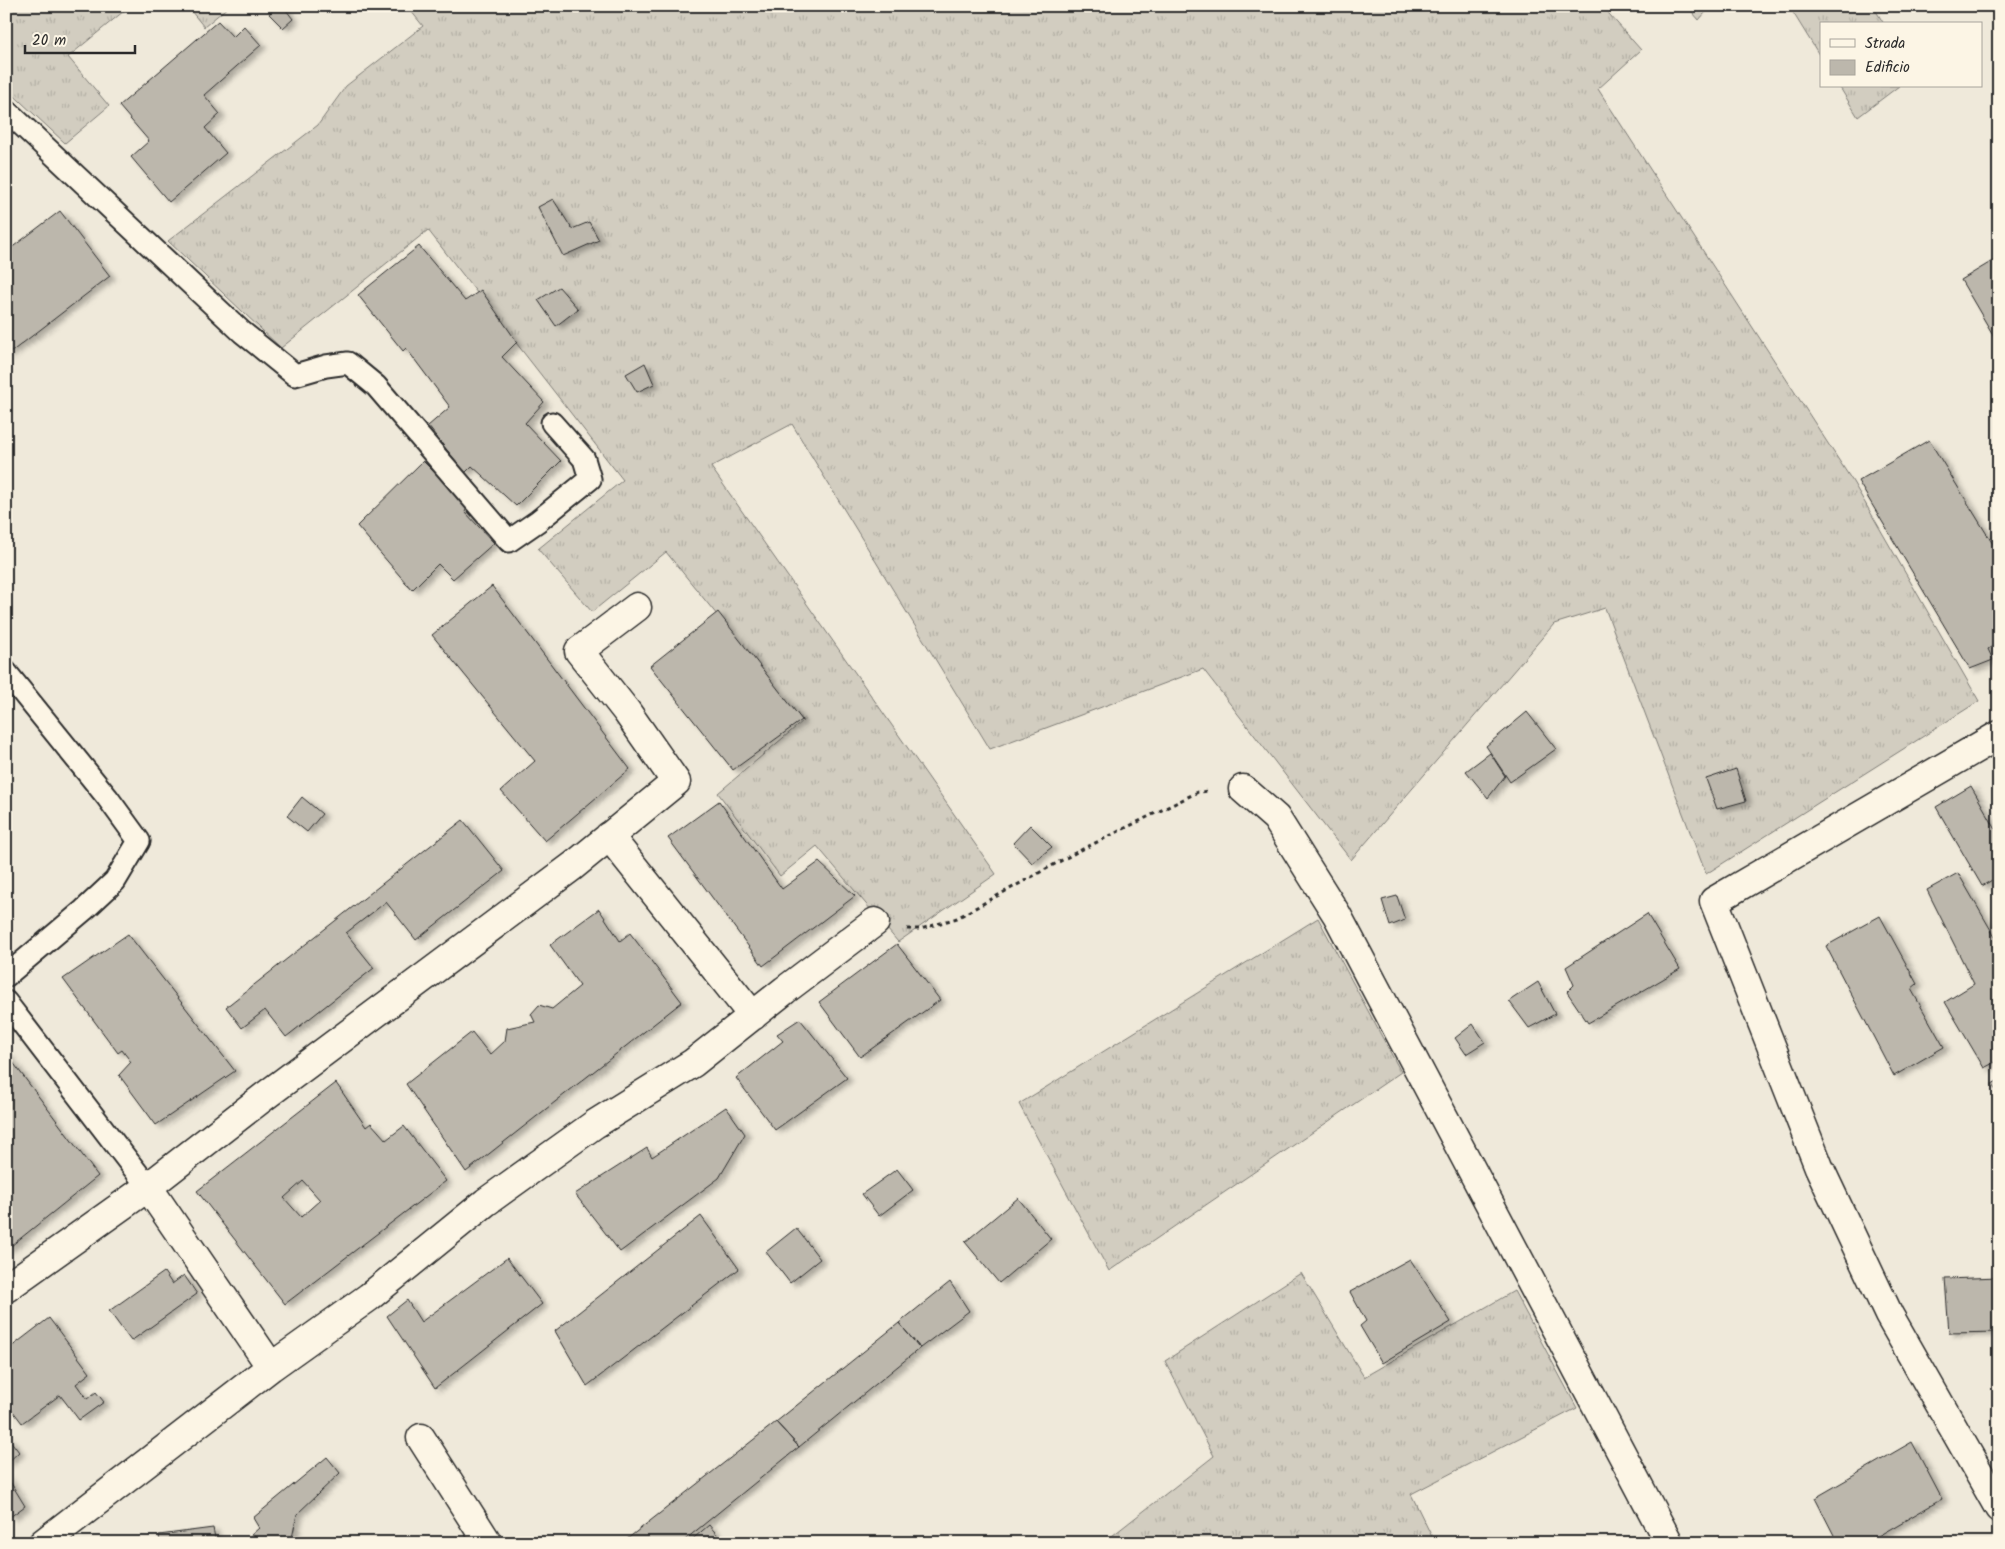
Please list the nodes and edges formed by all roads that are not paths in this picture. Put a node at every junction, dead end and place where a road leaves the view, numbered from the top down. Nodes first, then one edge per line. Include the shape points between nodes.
1 (6, 110) edge
2 (552, 423) dead end
3 (638, 607) dead end
4 (6, 672) edge
5 (1999, 735) edge
6 (1243, 789) road end
7 (609, 836) junction
8 (875, 922) road end
9 (6, 976) edge
10 (6, 1002) edge
11 (753, 1016) junction
12 (148, 1187) junction
13 (6, 1288) edge
14 (271, 1367) junction
15 (422, 1438) dead end
16 (1999, 1508) edge
17 (44, 1543) edge
18 (488, 1543) edge
19 (1670, 1543) edge

1 - 2 lane via 242,332 296,375 348,362 376,386 510,542 590,479 584,459
3 - 7 street via 579,651 676,782
4 - 9 lane via 139,841 115,881
5 - 16 street via 1714,901 1818,1167 1889,1315
6 - 19 street via 1276,818 1337,915
7 - 11 street
7 - 12 street
8 - 11 street
10 - 12 lane
11 - 14 street via 693,1063 595,1124 486,1202 369,1297
12 - 13 street
12 - 14 street
14 - 17 street
15 - 18 street

